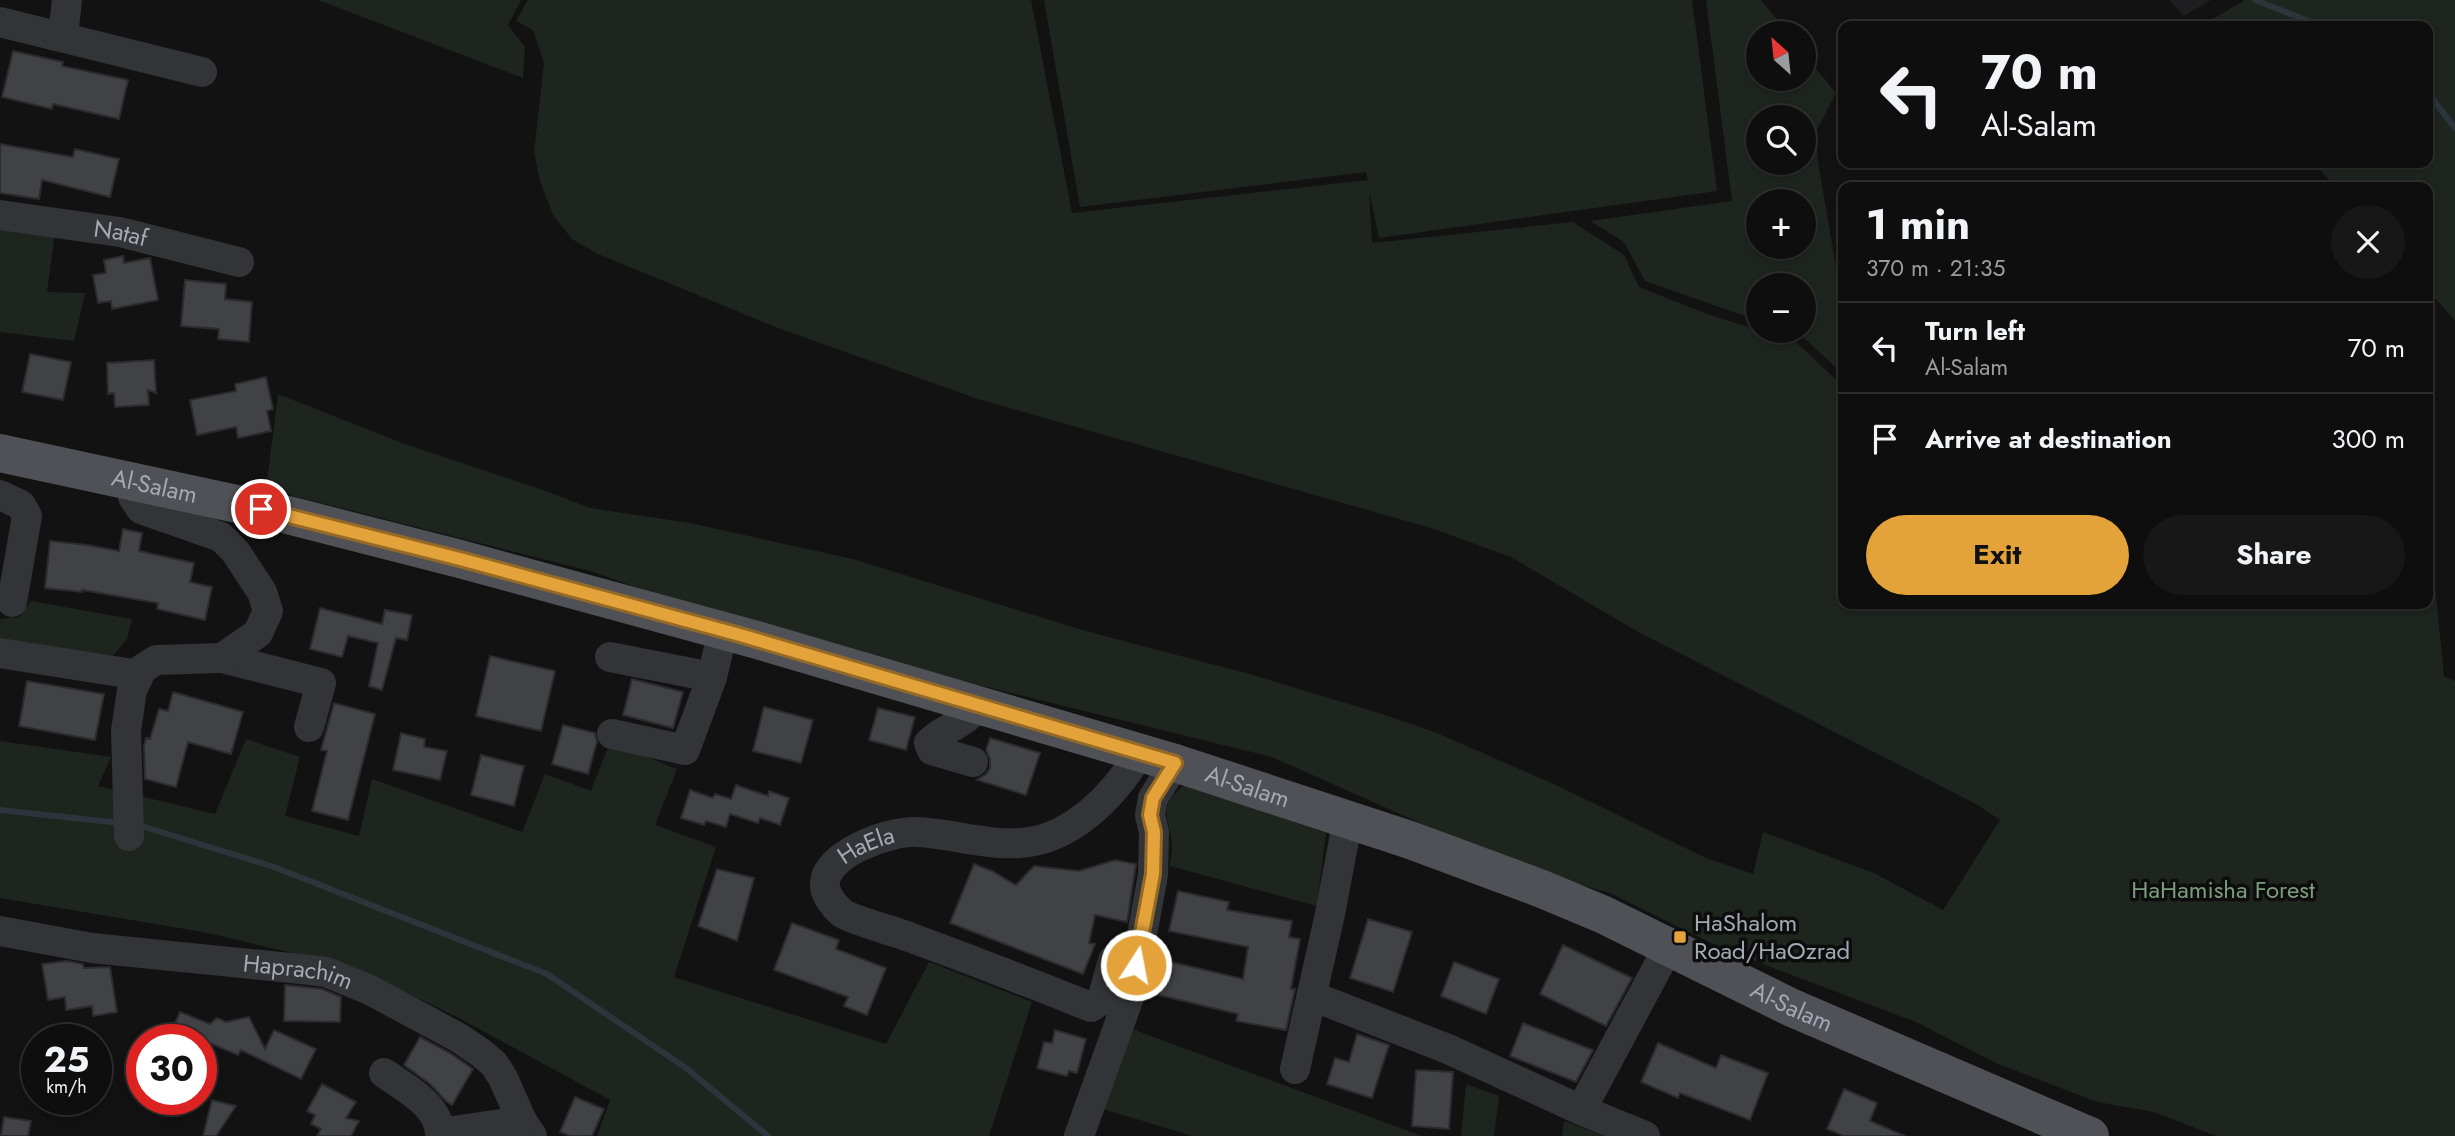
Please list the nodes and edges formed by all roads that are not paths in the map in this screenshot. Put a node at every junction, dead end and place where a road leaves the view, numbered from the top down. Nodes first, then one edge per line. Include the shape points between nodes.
1 (67, 0) edge
2 (0, 22) edge
3 (63, 36) junction
4 (202, 72) dead end
5 (0, 215) edge
6 (239, 262) dead end
7 (0, 453) edge
8 (130, 481) junction
9 (0, 495) edge
10 (12, 602) dead end
11 (723, 631) junction
12 (0, 653) edge
13 (610, 657) dead end
14 (222, 658) junction
15 (139, 675) junction
16 (712, 677) junction
17 (977, 704) junction
18 (309, 727) dead end
19 (611, 734) dead end
20 (1157, 757) junction
21 (973, 762) dead end
22 (1348, 819) junction
23 (129, 835) dead end
24 (0, 931) edge
25 (1669, 946) junction
26 (1136, 965) junction
27 (1312, 996) junction
28 (1295, 1069) dead end
29 (384, 1073) dead end
30 (1581, 1110) junction
31 (527, 1129) edge
32 (2073, 1133) edge
33 (1079, 1136) edge
34 (1645, 1136) edge

1 - 3 street
2 - 3 street
3 - 4 street
5 - 6 street, Nataf via 120,232
7 - 8 main road, Al-Salam
8 - 11 main road, Al-Salam via 314,521
8 - 14 street via 141,509 221,537 262,592 268,611 258,634
9 - 10 street via 21,505 27,516
11 - 16 street
11 - 17 main road, Al-Salam
12 - 15 street
13 - 16 street
14 - 15 street via 156,660
14 - 18 street via 321,683
15 - 23 street via 126,731
16 - 19 street via 685,750
17 - 20 main road, Al-Salam
17 - 21 street via 969,718 929,743 932,750
20 - 22 main road, Al-Salam
20 - 26 street via 1150,815 1153,874
20 - 26 street, HaEla via 1129,772 1073,825 1048,837 1001,844 915,831 844,854 832,863 825,877 829,898 844,914 1091,1007 1102,999 1113,960
22 - 25 main road, Al-Salam via 1542,888
22 - 27 street
24 - 31 street, Haprachim via 92,948 326,972 350,981 459,1038 487,1059 503,1078
25 - 30 street
25 - 32 main road, Al-Salam via 1790,1007
26 - 33 street via 1132,989
27 - 28 street
27 - 30 street via 1448,1049
29 - 31 street via 434,1114 440,1133
30 - 34 street

